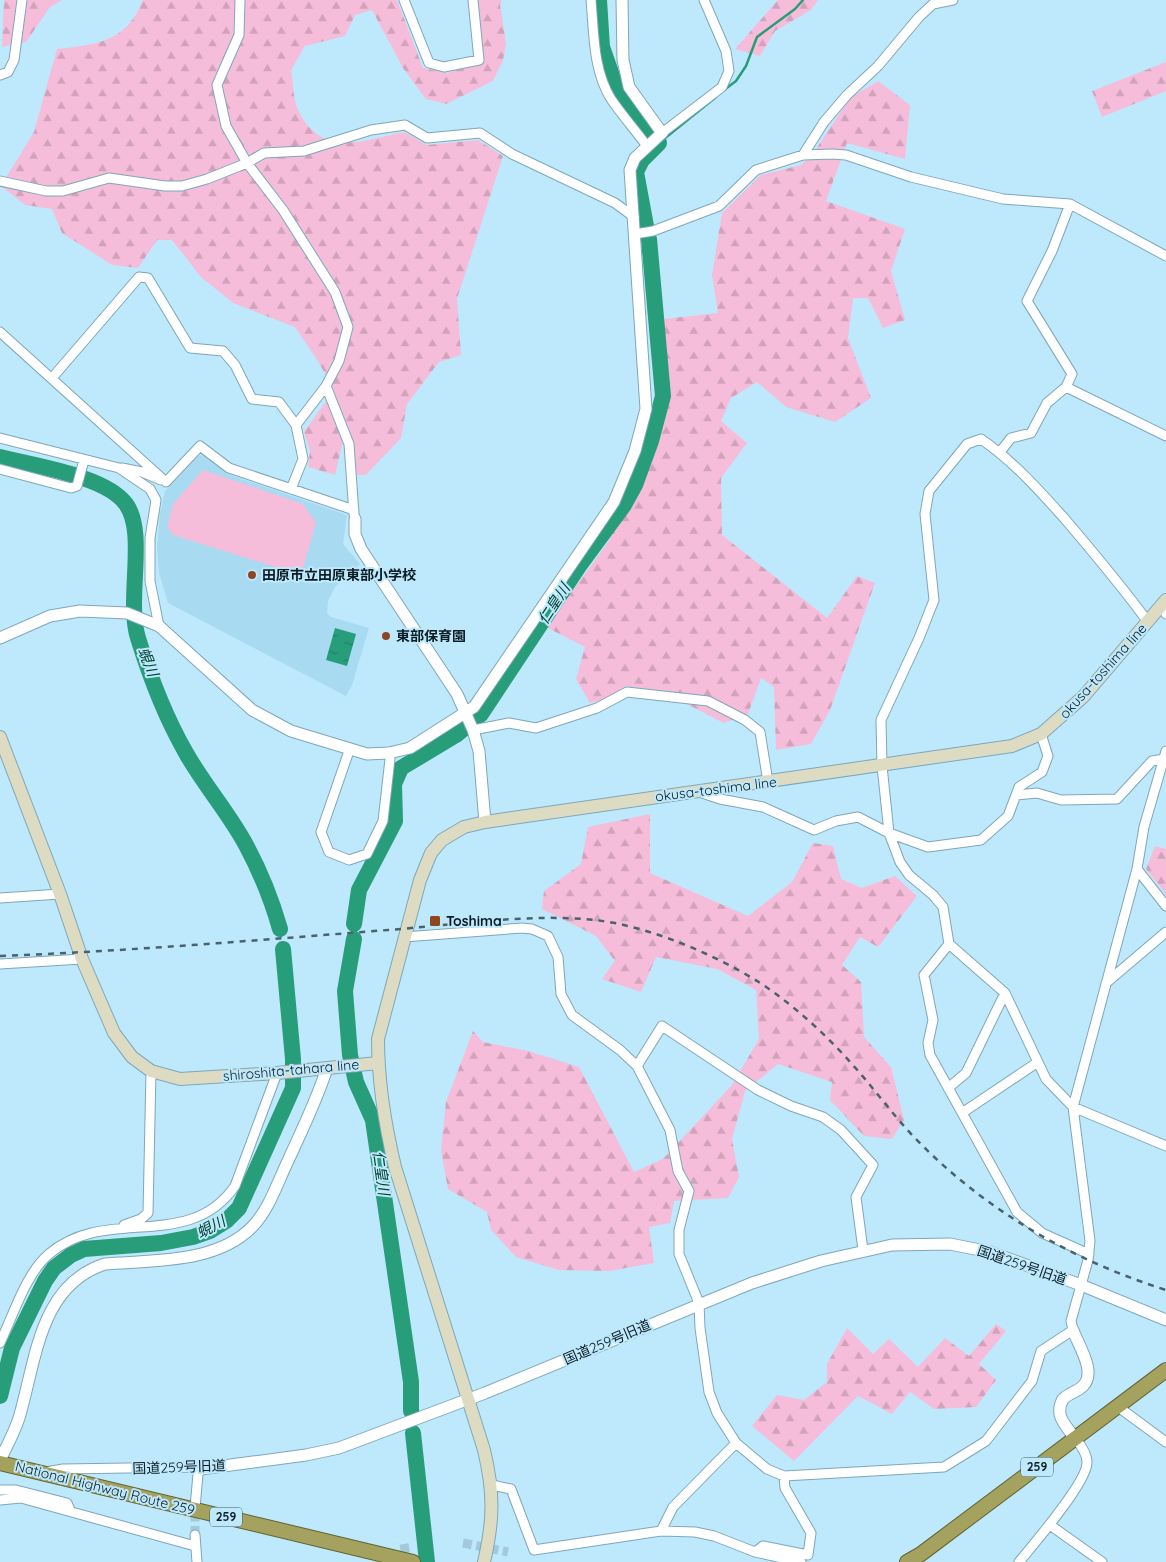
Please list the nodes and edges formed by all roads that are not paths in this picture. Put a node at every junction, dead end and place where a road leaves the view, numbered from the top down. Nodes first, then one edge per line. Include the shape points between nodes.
1 (22, 0) edge
2 (240, 0) edge
3 (404, 0) edge
4 (473, 0) edge
5 (591, 0) edge
6 (622, 0) edge
7 (704, 0) edge
8 (952, 0) edge
9 (0, 75) edge
10 (662, 133) junction
11 (647, 146) junction
12 (803, 155) junction
13 (248, 163) junction
14 (0, 181) edge
15 (1070, 204) junction
16 (634, 217) junction
17 (636, 234) junction
18 (1166, 256) edge
19 (0, 332) edge
20 (52, 378) junction
21 (326, 386) junction
22 (1066, 387) junction
23 (296, 425) junction
24 (1166, 436) edge
25 (0, 438) edge
26 (1000, 452) junction
27 (84, 460) junction
28 (119, 468) junction
29 (0, 469) edge
30 (166, 482) junction
31 (291, 489) junction
32 (354, 515) junction
33 (1165, 606) edge
34 (1148, 622) junction
35 (159, 626) junction
36 (0, 638) edge
37 (465, 712) junction
38 (474, 730) junction
39 (1041, 734) junction
40 (0, 737) edge
41 (349, 750) junction
42 (389, 753) junction
43 (1165, 755) edge
44 (882, 766) junction
45 (768, 782) junction
46 (695, 790) junction
47 (1016, 796) junction
48 (485, 822) junction
49 (888, 833) junction
50 (1137, 869) junction
51 (60, 894) junction
52 (0, 898) edge
53 (1166, 906) edge
54 (1166, 932) edge
55 (404, 937) junction
56 (948, 944) junction
57 (82, 960) junction
58 (0, 964) edge
59 (1106, 983) junction
60 (1005, 993) junction
61 (1038, 1062) junction
62 (372, 1063) junction
63 (637, 1066) junction
64 (327, 1068) junction
65 (151, 1071) junction
66 (277, 1073) junction
67 (948, 1088) junction
68 (1073, 1107) junction
69 (962, 1113) junction
70 (1166, 1146) edge
71 (112, 1229) junction
72 (863, 1250) junction
73 (1089, 1254) junction
74 (1081, 1285) junction
75 (699, 1302) junction
76 (1166, 1320) edge
77 (1073, 1330) junction
78 (0, 1343) edge
79 (1166, 1370) edge
80 (468, 1399) junction
81 (1117, 1406) junction
82 (1075, 1438) junction
83 (1166, 1442) edge
84 (736, 1443) junction
85 (0, 1461) edge
86 (201, 1469) junction
87 (39, 1473) junction
88 (784, 1476) junction
89 (492, 1485) junction
90 (0, 1490) edge
91 (0, 1500) edge
92 (196, 1508) tunnel mouth
93 (70, 1510) junction
94 (1050, 1524) junction
95 (661, 1531) junction
96 (195, 1535) tunnel mouth
97 (195, 1546) junction
98 (755, 1552) junction
99 (197, 1562) edge
100 (414, 1562) edge
101 (484, 1562) edge
102 (801, 1562) edge
103 (907, 1562) edge
104 (1019, 1562) edge
105 (1102, 1562) edge

1 - 9 street via 14,60 8,72
2 - 13 street via 239,35 216,85 226,126
3 - 4 street via 429,63 444,67 479,60
5 - 11 street via 596,56 603,83 611,99
6 - 10 street via 623,60 629,87
7 - 10 street via 726,51 729,72 722,87
8 - 12 street via 934,4 919,17 878,66 847,94
10 - 11 street
11 - 16 street via 635,158 630,170
12 - 15 street via 846,154 911,177 1003,200
12 - 17 street via 756,170 719,206 653,231
13 - 14 street via 182,186 109,178 63,191 46,191
13 - 16 street via 264,153 304,151 380,129 406,126 427,138 480,133 512,154 615,203
13 - 21 street via 283,210 335,292 348,327 339,361
15 - 18 street
15 - 22 street via 1052,252 1027,301 1072,374
16 - 17 street
17 - 37 street via 646,409 635,451 614,502 474,706
19 - 20 street
20 - 23 street via 139,277 148,278 190,348 223,351 235,365 252,399 279,402
20 - 30 street
21 - 23 street
21 - 32 street via 349,444
22 - 24 street
22 - 26 street via 1047,403 1030,433 1012,438
23 - 31 street via 303,459
25 - 27 street
26 - 34 street via 1109,569
26 - 44 street via 981,440 967,444 929,491 926,514 934,600 881,720
27 - 28 street
27 - 29 street via 77,486 71,488
28 - 30 street via 136,470
28 - 35 street via 150,489 156,500 150,538 150,581
30 - 31 street via 200,446 229,468
31 - 32 street
32 - 37 street via 355,534 361,549 457,694
33 - 34 main road, okusa-toshima line
34 - 39 main road, okusa-toshima line via 1083,697
35 - 36 street via 127,613 80,611 50,616
35 - 41 street via 252,710 291,731
37 - 38 street
37 - 42 street via 410,748
38 - 45 street via 509,723 536,728 597,708 626,692 708,701 745,720 760,732
38 - 48 street
39 - 44 main road, okusa-toshima line via 1012,746
39 - 47 street via 1048,756 1042,772 1019,787
40 - 51 main road, shiroshita-tahara line
41 - 42 street via 367,754
41 - 42 street via 321,832 330,852 349,860 367,854 383,821
43 - 47 street via 1152,761 1117,799 1061,800 1036,793
43 - 50 street via 1144,827
44 - 45 main road, okusa-toshima line
44 - 49 street
45 - 46 main road, okusa-toshima line
46 - 48 main road, okusa-toshima line
46 - 49 street via 720,799 762,806 814,830 858,817
47 - 49 street via 1008,816 981,840 928,847
48 - 55 main road, okusa-toshima line via 464,827 442,840 431,853
49 - 56 street via 909,875 943,907
50 - 53 street
50 - 59 street
51 - 52 street
51 - 57 main road, shiroshita-tahara line
54 - 59 street
55 - 62 main road, okusa-toshima line
55 - 63 street via 522,928 548,936 558,957 561,994 572,1015
56 - 60 street
56 - 67 street via 924,975 933,1020 928,1044 930,1055
57 - 58 street
57 - 65 main road, shiroshita-tahara line via 114,1033 132,1057
59 - 68 street
60 - 61 street
60 - 67 street via 966,1073
61 - 68 street via 1046,1078
61 - 69 street
62 - 64 main road, shiroshita-tahara line
62 - 80 main road, shiroshita-tahara line via 395,1167
63 - 72 street via 662,1026 758,1090 823,1117 841,1130 873,1165 856,1197
63 - 75 street via 670,1130 678,1171 688,1191 679,1230 679,1254
64 - 66 main road, shiroshita-tahara line
64 - 85 street via 270,1199 252,1227 231,1242 198,1254 91,1268 64,1289 42,1330 18,1418
65 - 66 main road, shiroshita-tahara line via 180,1079
65 - 71 street via 148,1213 141,1219
66 - 71 street via 235,1186 225,1201 192,1220
67 - 69 street
68 - 70 street
68 - 73 street
69 - 73 street via 1017,1212 1042,1233
71 - 78 street via 69,1240 48,1254 33,1273
72 - 74 street, 国道259号旧道 via 919,1243 950,1244 990,1252
72 - 75 street, 国道259号旧道
73 - 74 street
74 - 76 street, 国道259号旧道
74 - 77 street via 1071,1322
75 - 80 street, 国道259号旧道
75 - 84 street via 708,1392
77 - 82 street via 1089,1375 1083,1387 1063,1398 1059,1412
77 - 88 street via 1040,1351 1032,1381 986,1441 944,1467
79 - 81 highway, 259
80 - 86 street, 国道259号旧道 via 339,1448
80 - 89 main road, shiroshita-tahara line
81 - 82 highway, 259
81 - 83 street
82 - 94 street via 1088,1462 1084,1475
82 - 103 highway, 259
84 - 88 street via 768,1469
84 - 95 street via 673,1507
85 - 87 highway, National Highway Route 259 / 259
86 - 87 street, 国道259号旧道 via 63,1469
86 - 92 street
87 - 100 highway, National Highway Route 259 / 259
88 - 98 street via 786,1488 811,1533 808,1555 762,1546
89 - 95 street via 511,1489 534,1550
89 - 101 main road, shiroshita-tahara line via 491,1527
90 - 93 street via 16,1490 67,1502
91 - 93 street via 21,1498
93 - 97 street
94 - 104 street
94 - 105 street
95 - 98 street via 705,1534
96 - 97 street
97 - 99 street
98 - 102 street

